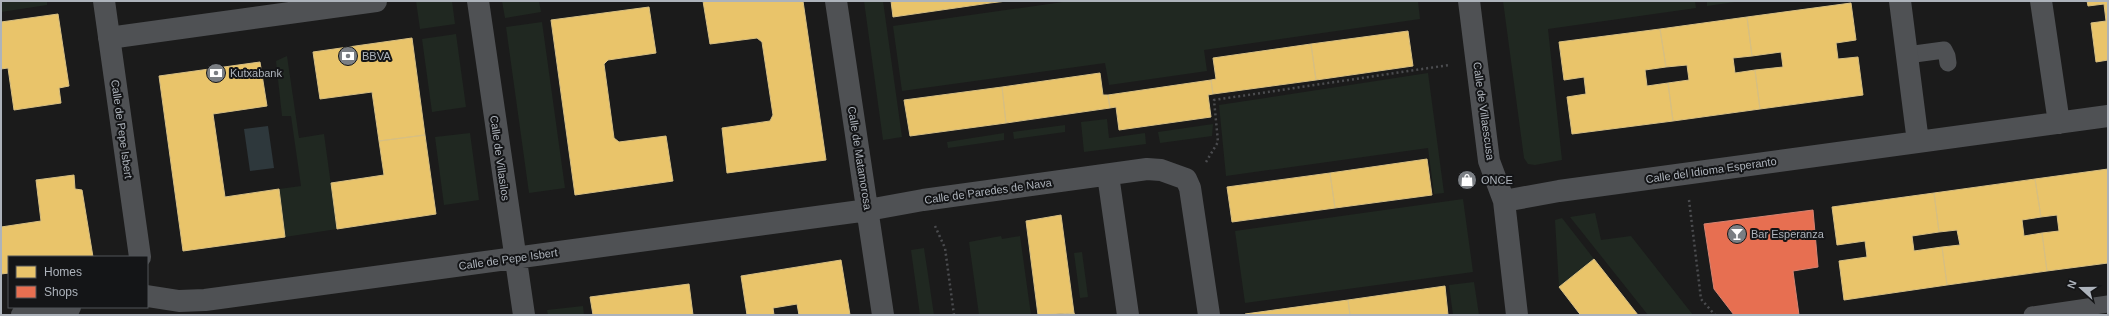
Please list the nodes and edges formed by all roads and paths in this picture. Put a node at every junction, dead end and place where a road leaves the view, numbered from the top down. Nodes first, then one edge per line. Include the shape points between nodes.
1 (104, 1) edge
2 (376, 1) edge
3 (478, 1) edge
4 (836, 1) edge
5 (1469, 1) edge
6 (1900, 1) edge
7 (2041, 1) edge
8 (109, 38) junction
9 (1907, 55) junction
10 (1477, 61) junction
11 (1948, 63) dead end
12 (2108, 116) edge
13 (2059, 123) junction
14 (1218, 142) dead end
15 (1918, 142) junction
16 (1686, 174) junction
17 (1108, 175) junction
18 (923, 200) junction
19 (1504, 201) junction
20 (868, 210) junction
21 (140, 256) edge
22 (516, 257) junction
23 (148, 296) edge
24 (2108, 304) edge
25 (64, 308) edge
26 (22, 315) edge
27 (524, 315) edge
28 (883, 315) edge
29 (954, 315) edge
30 (1128, 315) edge
31 (1209, 315) edge
32 (1517, 315) edge
33 (1715, 315) edge
34 (2032, 315) edge

1 - 8 street, Calle de Pepe Isbert
2 - 8 street
3 - 22 street, Calle de Villasilos
4 - 20 street, Calle de Matamorosa
5 - 10 street, Calle de Villaescusa
6 - 9 street
7 - 13 street
8 - 21 street, Calle de Pepe Isbert
9 - 11 lane via 1944,50
9 - 15 street
10 - 14 path via 1214,100
10 - 19 street, Calle de Villaescusa via 1489,161
12 - 13 street, Calle del Idioma Esperanto
13 - 15 street, Calle del Idioma Esperanto
15 - 16 street, Calle del Idioma Esperanto
16 - 19 street, Calle del Idioma Esperanto
16 - 33 path via 1701,299
17 - 18 street, Calle de Paredes de Nava
17 - 30 street
17 - 31 street, Calle de Paredes de Nava via 1147,169 1161,170 1186,179 1190,188
18 - 20 street, Calle de Paredes de Nava
18 - 29 path via 945,248
19 - 32 street, Calle de Villaescusa
20 - 22 street, Calle de Pepe Isbert
20 - 28 street, Calle de Matamorosa
22 - 23 street, Calle de Pepe Isbert via 205,300 179,301
22 - 27 street, Calle de Villasilos
24 - 34 lane
25 - 26 street

